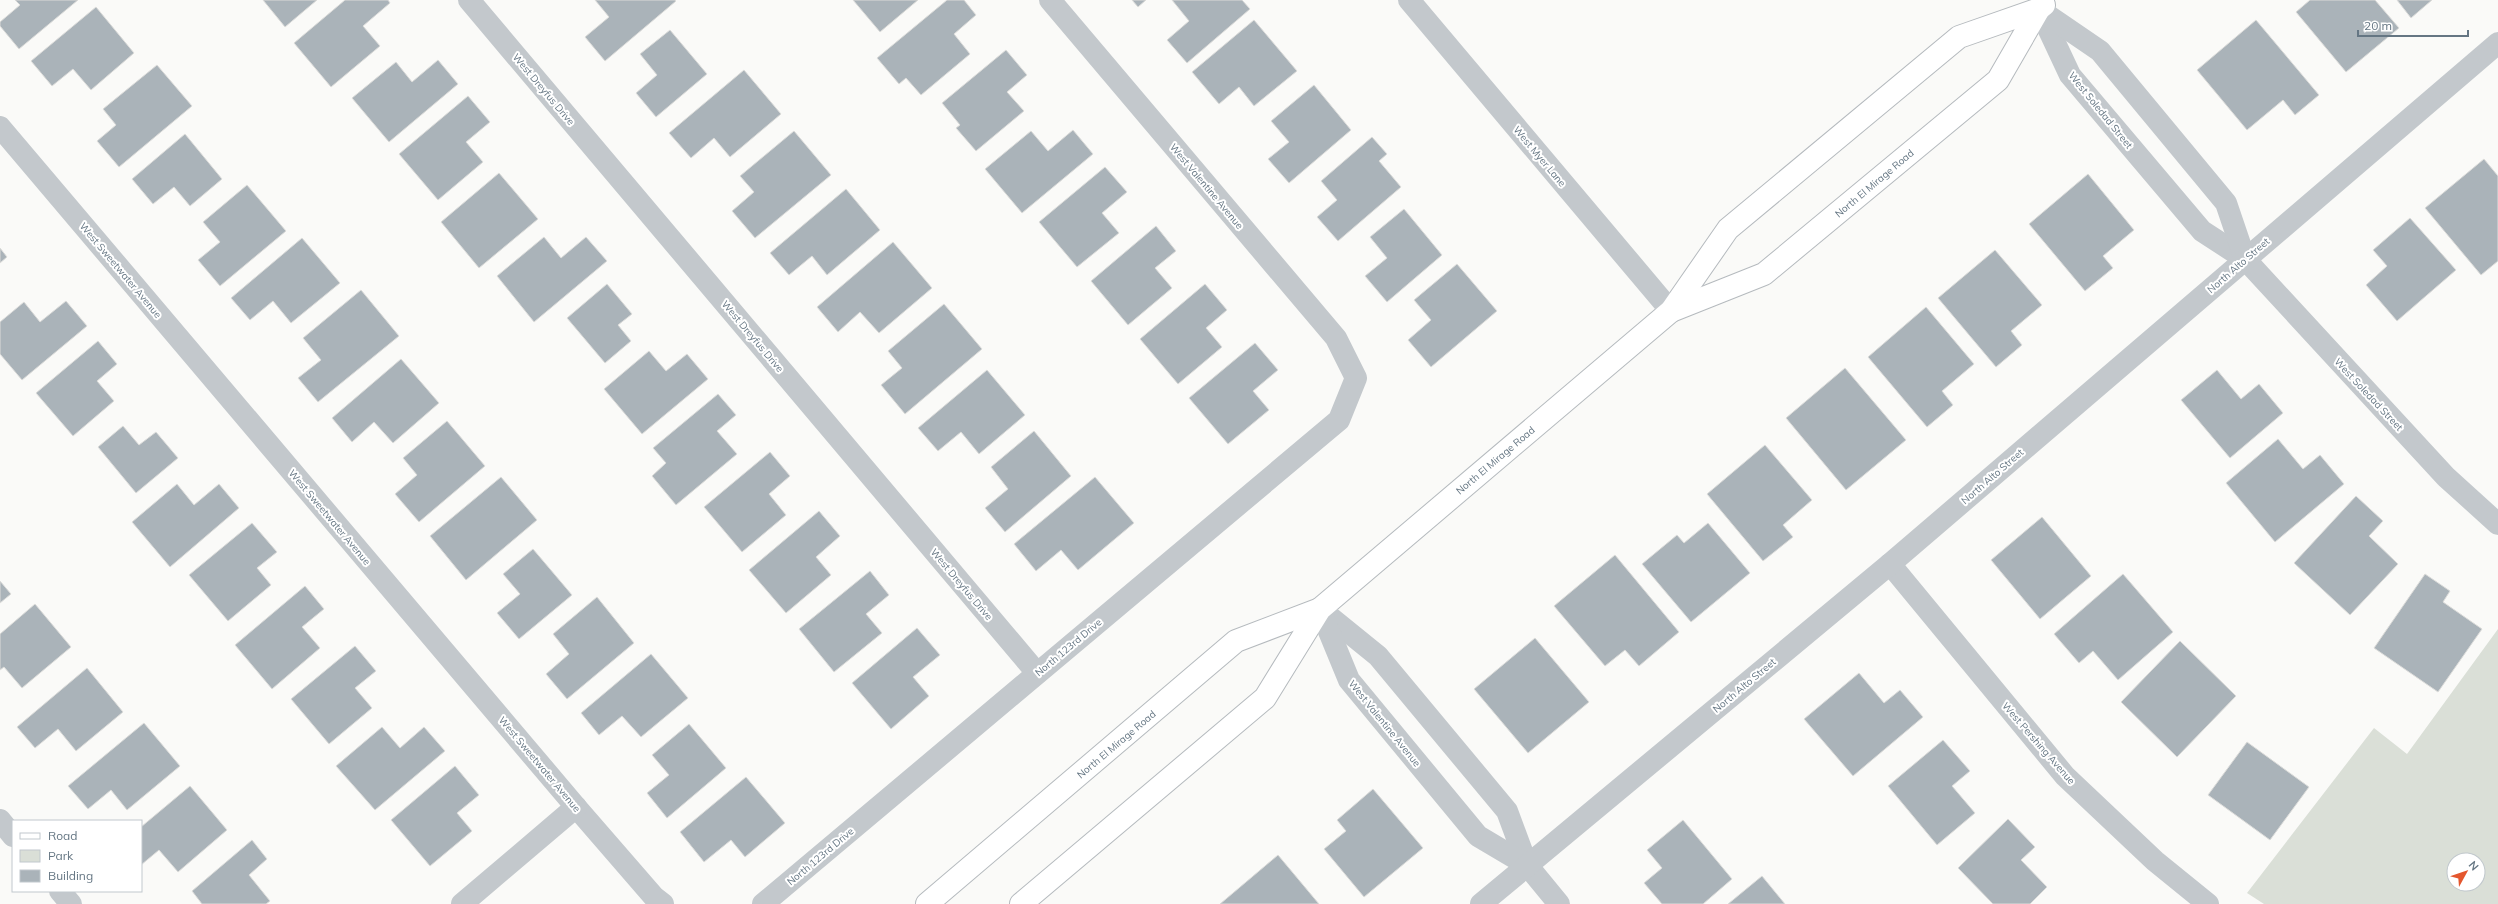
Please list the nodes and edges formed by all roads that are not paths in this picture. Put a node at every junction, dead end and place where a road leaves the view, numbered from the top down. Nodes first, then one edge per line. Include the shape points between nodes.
1 (470, 0) edge
2 (1050, 0) edge
3 (1409, 0) edge
4 (2045, 4) edge
5 (2498, 43) edge
6 (0, 127) edge
7 (2245, 259) junction
8 (1671, 311) junction
9 (1356, 378) joint
10 (2498, 524) edge
11 (1890, 564) junction
12 (1320, 609) junction
13 (1037, 673) junction
14 (576, 807) junction
15 (0, 820) edge
16 (12, 835) edge
17 (1527, 865) junction
18 (61, 892) edge
19 (71, 904) edge
20 (462, 904) edge
21 (663, 904) edge
22 (763, 904) edge
23 (927, 904) edge
24 (1021, 904) edge
25 (1481, 904) edge
26 (1559, 904) edge
27 (2208, 904) edge

1 - 13 street, West Dreyfus Drive
2 - 9 street, West Valentine Avenue via 1336,338
3 - 8 street, West Myer Lane
4 - 7 street, West Soledad Street via 2100,50 2226,203
4 - 7 street, West Soledad Street via 2070,74 2202,231
4 - 8 main road, North El Mirage Road via 1959,37 1728,229
4 - 8 main road, North El Mirage Road via 1998,80 1764,274
5 - 7 street, North Alto Street
6 - 14 street, West Sweetwater Avenue
7 - 10 street, West Soledad Street via 2446,477
7 - 11 street, North Alto Street
8 - 12 main road, North El Mirage Road
9 - 13 street, North 123rd Drive via 1340,420
11 - 17 street, North Alto Street
11 - 27 street, West Pershing Avenue via 2065,776 2155,861
12 - 17 street, West Valentine Avenue via 1378,656 1508,811
12 - 17 street, West Valentine Avenue via 1349,680 1478,836
12 - 23 main road, North El Mirage Road via 1236,641
12 - 24 main road, North El Mirage Road via 1265,698
13 - 22 street, North 123rd Drive
14 - 20 street
14 - 21 street, West Sweetwater Avenue via 654,897
15 - 16 street
17 - 25 street, North Alto Street
17 - 26 street, West Valentine Avenue
18 - 19 street

